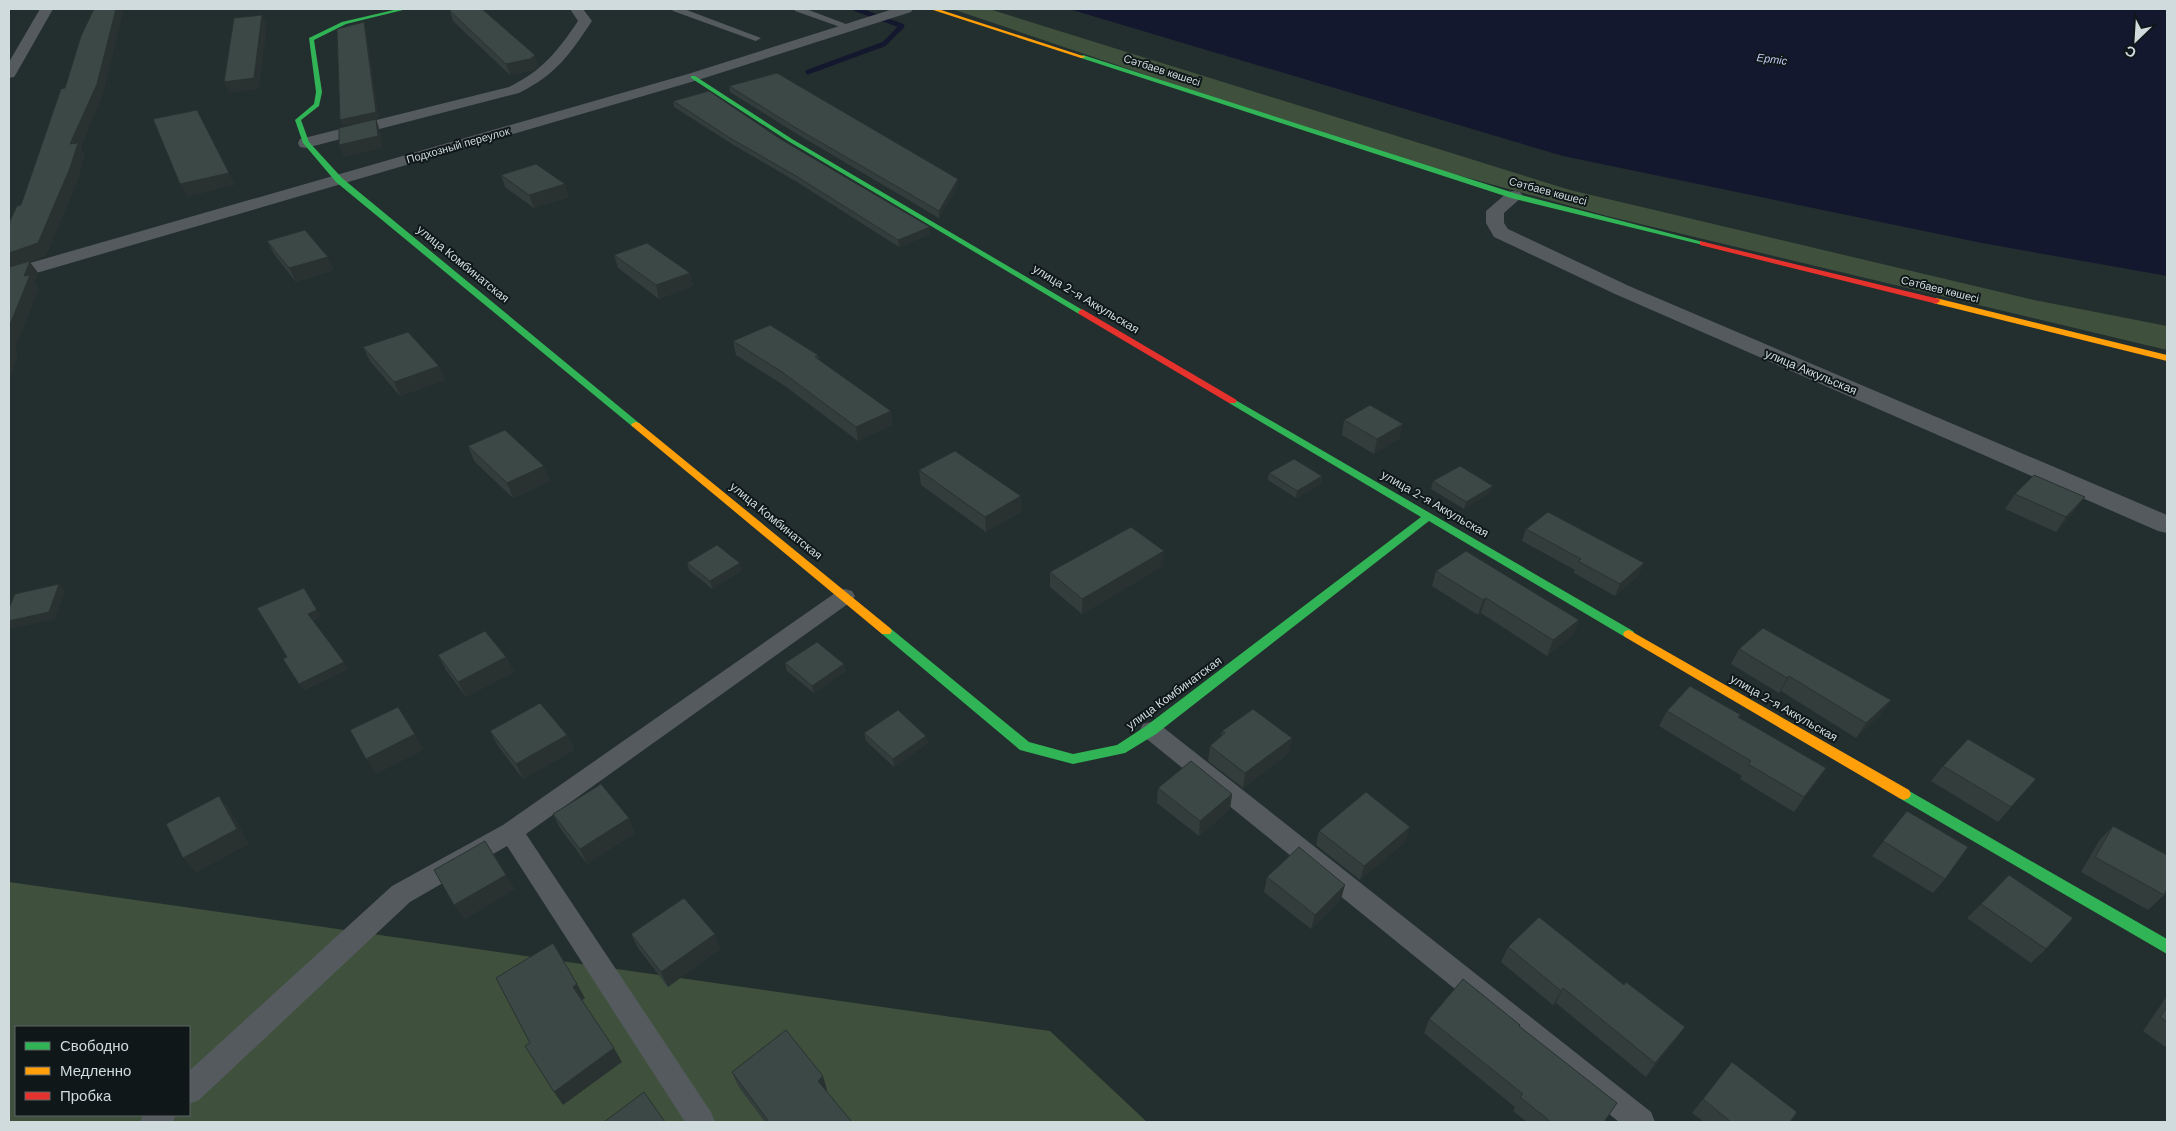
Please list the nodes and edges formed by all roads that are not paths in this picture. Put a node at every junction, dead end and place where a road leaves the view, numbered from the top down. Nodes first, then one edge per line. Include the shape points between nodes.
1 (46, 9) edge
2 (404, 9) edge
3 (577, 9) edge
4 (676, 9) edge
5 (798, 9) edge
6 (906, 9) edge
7 (933, 9) edge
8 (849, 27) junction
9 (756, 38) dead end
10 (9, 74) edge
11 (693, 77) junction
12 (306, 143) junction
13 (339, 180) junction
14 (1514, 196) junction
15 (9, 275) edge
16 (2167, 358) edge
17 (1428, 516) junction
18 (2167, 525) edge
19 (845, 596) junction
20 (1151, 730) junction
21 (511, 832) junction
22 (2167, 947) edge
23 (190, 1089) edge
24 (701, 1122) edge
25 (1641, 1122) edge

1 - 10 street
2 - 12 street, улица Комбинатская via 332,26 317,32 311,39 320,92 317,105 298,120
3 - 12 street via 585,21 555,65 537,79 514,90
4 - 9 lane
5 - 8 lane
6 - 8 street, Подхозный переулок
7 - 14 street, Сәтбаев көшесі
8 - 11 street, Подхозный переулок
11 - 13 street, Подхозный переулок
11 - 17 street, улица 2-я Аккульская via 798,145
12 - 13 street, улица Комбинатская
13 - 15 street, Подхозный переулок
13 - 19 street, улица Комбинатская
14 - 16 street, Сәтбаев көшесі
14 - 18 street, улица Аккульская via 1495,211 1495,223 1501,233 1631,294
17 - 20 street, улица Комбинатская
17 - 22 street, улица 2-я Аккульская
19 - 20 street, улица Комбинатская via 1025,746 1072,759 1120,748
19 - 21 lane
20 - 25 lane
21 - 23 lane via 401,894
21 - 24 lane

